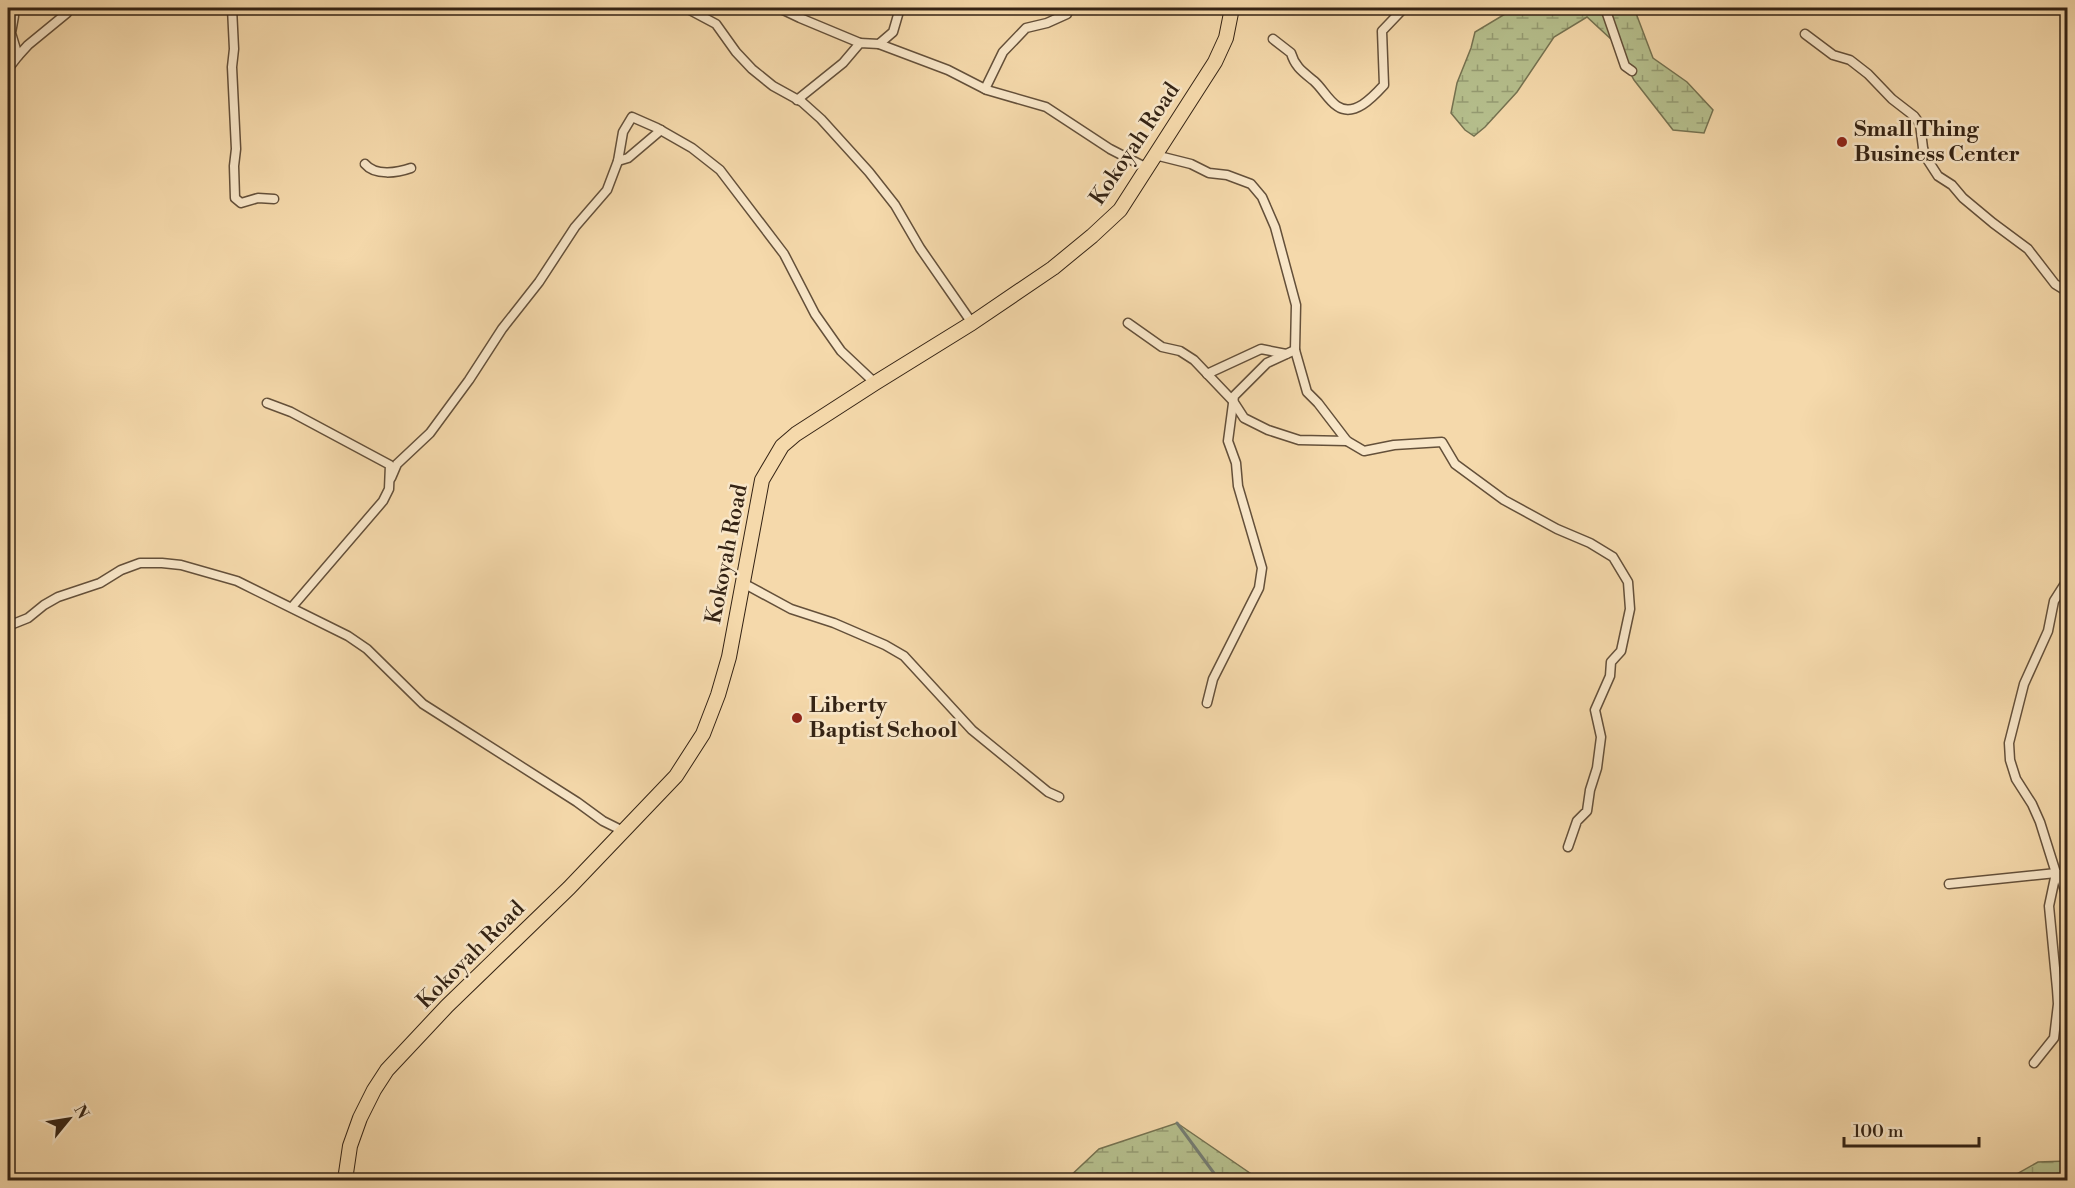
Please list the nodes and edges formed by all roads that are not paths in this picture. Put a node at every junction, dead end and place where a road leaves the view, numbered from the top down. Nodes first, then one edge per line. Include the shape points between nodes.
1 (9, 8) edge
2 (70, 8) edge
3 (232, 8) edge
4 (686, 8) edge
5 (779, 8) edge
6 (900, 8) edge
7 (1069, 8) edge
8 (1232, 8) edge
9 (1404, 8) edge
10 (1605, 8) edge
11 (1805, 34) dead end
12 (1273, 39) dead end
13 (860, 43) junction
14 (879, 44) junction
15 (18, 56) junction
16 (8, 69) edge
17 (1632, 71) dead end
18 (985, 89) junction
19 (798, 100) junction
20 (661, 130) junction
21 (1155, 155) junction
22 (618, 161) junction
23 (364, 164) dead end
24 (411, 168) dead end
25 (1148, 168) junction
26 (274, 199) dead end
27 (2067, 292) edge
28 (972, 323) junction
29 (1128, 323) dead end
30 (1291, 352) junction
31 (1207, 374) junction
32 (875, 382) junction
33 (1233, 401) junction
34 (267, 403) dead end
35 (1347, 441) junction
36 (391, 478) junction
37 (2067, 579) edge
38 (742, 583) junction
39 (292, 607) junction
40 (8, 626) edge
41 (1207, 703) dead end
42 (1059, 797) dead end
43 (623, 831) junction
44 (1568, 847) dead end
45 (2061, 875) edge
46 (1949, 884) dead end
47 (2067, 900) edge
48 (2034, 1063) dead end
49 (345, 1180) edge

1 - 15 street via 14,16 11,33
2 - 15 street
3 - 26 street via 235,198 241,203
4 - 19 street via 716,24 752,69
5 - 13 street
6 - 14 street via 893,32
7 - 18 street via 1067,14 1026,28 1003,52
8 - 21 main road, Kokoyah Road via 1226,38 1215,62
9 - 12 street via 1382,32 1384,85 1374,97 1354,109 1337,106 1294,65 1291,53
10 - 17 street via 1625,66
11 - 27 street via 1833,56 1850,60 1914,116 1920,124 1927,159 1938,176 2028,249 2055,284
13 - 14 street
13 - 19 street via 843,63
14 - 18 street via 948,70
15 - 16 street
18 - 25 street via 1046,106 1110,149
19 - 28 street via 821,119 895,205
20 - 22 street via 628,158
20 - 22 street via 632,117 622,132
20 - 32 street via 720,170 784,254 815,315 840,351
21 - 25 main road, Kokoyah Road
21 - 30 street via 1251,184 1262,196 1275,227 1296,305
22 - 36 street via 607,190 575,227 430,433 397,464
23 - 24 street via 368,169 396,173
25 - 28 main road, Kokoyah Road via 1120,210 1092,236 1053,268
28 - 32 main road, Kokoyah Road
29 - 31 street via 1162,347 1180,351
30 - 31 street via 1261,349
30 - 33 street via 1267,363
30 - 35 street via 1307,392
31 - 33 street
32 - 38 main road, Kokoyah Road via 796,434 772,461 762,480
33 - 35 street via 1245,418 1287,437
33 - 41 street via 1228,441 1262,568 1259,588 1214,679
34 - 36 street via 390,465
35 - 44 street via 1364,451 1442,442 1455,464 1504,500 1613,557 1628,582 1630,609 1621,651 1611,662 1610,676 1595,711 1601,737 1597,768 1587,811 1577,821
36 - 39 street via 383,501
37 - 45 street via 2054,601 2048,631 2024,684 2009,743 2016,779 2032,804
38 - 42 street via 791,609 834,623 904,656 972,730
38 - 43 main road, Kokoyah Road via 729,657 703,734 676,776
39 - 40 street via 237,581 181,565 140,563 58,597 28,618
39 - 43 street via 348,636 367,649 423,704
43 - 49 main road, Kokoyah Road via 387,1070 360,1118 350,1146
45 - 46 street
45 - 47 street
45 - 48 street via 2049,906 2058,997 2054,1038

